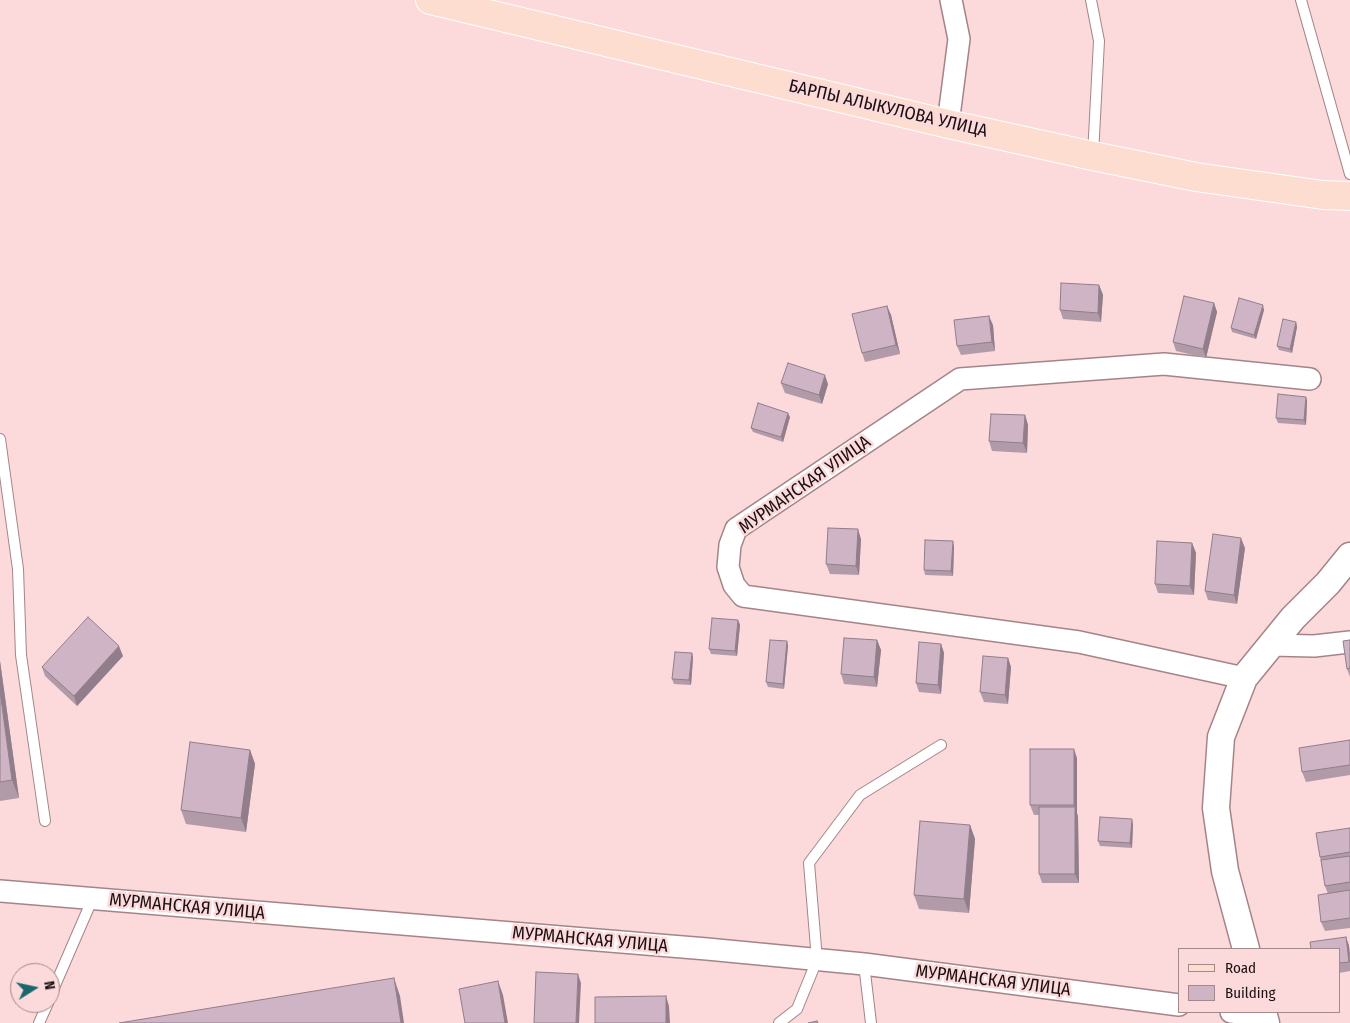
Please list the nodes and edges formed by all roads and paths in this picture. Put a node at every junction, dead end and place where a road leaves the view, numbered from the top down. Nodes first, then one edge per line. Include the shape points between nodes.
1 (430, 0) edge
2 (952, 0) edge
3 (1091, 0) edge
4 (1301, 0) edge
5 (948, 124) junction
6 (1093, 156) junction
7 (1350, 174) edge
8 (1350, 196) edge
9 (1310, 379) dead end
10 (0, 439) edge
11 (1350, 556) edge
12 (1350, 642) edge
13 (1271, 645) junction
14 (1244, 678) junction
15 (941, 745) dead end
16 (45, 821) dead end
17 (0, 891) edge
18 (92, 900) junction
19 (1246, 948) edge
20 (817, 960) junction
21 (864, 964) junction
22 (60, 974) edge
23 (1178, 1005) edge
24 (1238, 1013) edge
25 (1264, 1017) edge
26 (779, 1023) edge
27 (871, 1023) edge

1 - 5 main road, БАРПЫ АЛЫКУЛОВА УЛИЦА
2 - 5 street via 959,39
3 - 6 lane via 1099,41
4 - 7 lane
5 - 6 main road, БАРПЫ АЛЫКУЛОВА УЛИЦА
6 - 8 main road, БАРПЫ АЛЫКУЛОВА УЛИЦА via 1196,177
9 - 14 street, МУРМАНСКАЯ УЛИЦА via 1164,364 960,379 736,529 730,545 728,567 734,585 743,596 1079,642
10 - 16 lane via 18,569 21,655
11 - 13 street
12 - 13 street via 1314,646
13 - 14 street
14 - 19 street via 1221,737 1216,808 1225,871
15 - 20 lane via 860,795 809,863
17 - 18 street, МУРМАНСКАЯ УЛИЦА
18 - 20 street, МУРМАНСКАЯ УЛИЦА
18 - 22 lane
20 - 21 street, МУРМАНСКАЯ УЛИЦА
20 - 26 lane via 797,1008
21 - 23 street, МУРМАНСКАЯ УЛИЦА
21 - 27 lane
24 - 25 street

